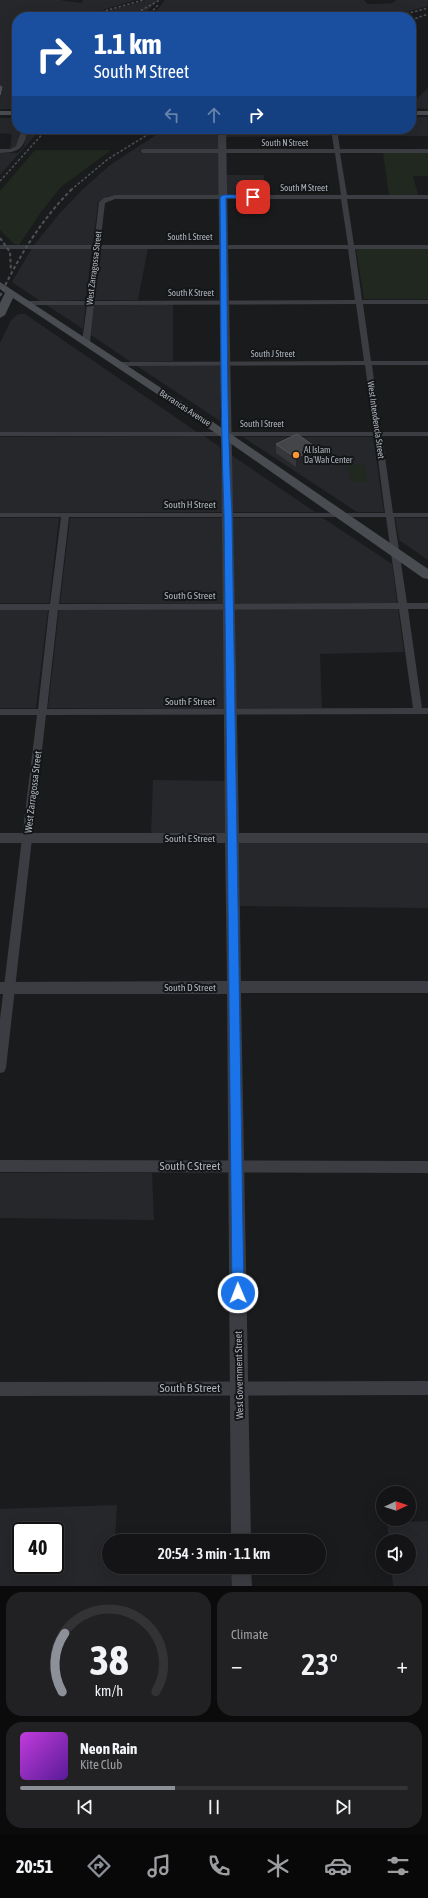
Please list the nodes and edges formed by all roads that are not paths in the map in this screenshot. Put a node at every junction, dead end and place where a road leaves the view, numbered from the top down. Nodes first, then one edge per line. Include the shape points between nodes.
1 (0, 113) edge
2 (12, 113) edge
3 (416, 113) edge
4 (428, 113) edge
5 (24, 134) edge
6 (222, 134) edge
7 (335, 134) edge
8 (0, 151) edge
9 (143, 151) dead end
10 (428, 151) edge
11 (223, 152) junction
12 (337, 152) junction
13 (428, 196) edge
14 (223, 197) junction
15 (343, 197) junction
16 (108, 198) joint
17 (224, 246) junction
18 (0, 247) edge
19 (97, 247) junction
20 (351, 247) junction
21 (428, 247) edge
22 (0, 285) edge
23 (10, 292) junction
24 (90, 302) junction
25 (224, 302) junction
26 (358, 302) junction
27 (428, 302) edge
28 (26, 303) junction
29 (0, 315) edge
30 (86, 342) junction
31 (118, 364) junction
32 (225, 364) junction
33 (368, 364) junction
34 (428, 364) edge
35 (0, 434) edge
36 (224, 434) junction
37 (378, 434) junction
38 (428, 434) edge
39 (0, 515) edge
40 (65, 515) junction
41 (228, 515) junction
42 (340, 515) junction
43 (390, 515) junction
44 (428, 515) edge
45 (395, 552) junction
46 (428, 575) edge
47 (54, 606) junction
48 (229, 606) junction
49 (403, 606) junction
50 (428, 606) edge
51 (0, 607) edge
52 (0, 712) edge
53 (42, 712) junction
54 (230, 712) junction
55 (423, 712) edge
56 (0, 838) edge
57 (27, 838) junction
58 (232, 838) junction
59 (428, 838) edge
60 (234, 987) junction
61 (428, 987) edge
62 (5, 988) edge
63 (0, 1068) edge
64 (0, 1166) edge
65 (237, 1166) junction
66 (428, 1167) edge
67 (0, 1388) edge
68 (239, 1388) junction
69 (428, 1388) edge
70 (241, 1534) edge
71 (241, 1574) edge
72 (242, 1586) edge

1 - 2 main road
3 - 4 main road
5 - 8 street via 20,146 15,151
6 - 11 street, West Government Street
7 - 12 street, West Intendencia Street
9 - 11 street, South N Street
10 - 12 street, South N Street
11 - 12 street, South N Street
11 - 14 street, West Government Street
12 - 15 street, West Intendencia Street
13 - 15 street, South M Street
14 - 15 street, South M Street
14 - 16 street, South M Street
14 - 17 street, West Government Street
15 - 20 street, West Intendencia Street
16 - 19 street, West Zarragossa Street via 102,202
17 - 19 street, South L Street
17 - 20 street, South L Street
17 - 25 street, West Government Street
18 - 19 street, South L Street
19 - 24 street, West Zarragossa Street
20 - 21 street, South L Street
20 - 26 street, West Intendencia Street
22 - 23 main road, Barrancas Avenue
23 - 28 main road, Barrancas Avenue
23 - 29 main road
24 - 25 street, South K Street
24 - 28 street, South K Street
24 - 30 street, West Zarragossa Street
25 - 26 street, South K Street
25 - 32 street, West Government Street
26 - 27 street, South K Street
26 - 33 street, West Intendencia Street
28 - 30 main road, Barrancas Avenue
30 - 31 main road, Barrancas Avenue
31 - 32 street, South J Street
31 - 36 main road, Barrancas Avenue
32 - 33 street, South J Street
32 - 36 street, West Government Street
33 - 34 street, South J Street
33 - 37 street, West Intendencia Street
35 - 36 street, South I Street
36 - 37 street, South I Street
36 - 41 street, West Government Street
36 - 42 main road, Barrancas Avenue
37 - 38 street, South I Street
37 - 43 street, West Intendencia Street
39 - 40 street, South H Street
40 - 41 street, South H Street
40 - 47 street, West Zarragossa Street
41 - 42 street, South H Street
41 - 48 street, West Government Street
42 - 43 street, South H Street
42 - 45 main road, Barrancas Avenue
43 - 44 street, South H Street
43 - 45 street, West Intendencia Street
45 - 46 main road, Barrancas Avenue
45 - 49 street, West Intendencia Street
47 - 48 street, South G Street
47 - 51 street, South G Street
47 - 53 street, West Zarragossa Street
48 - 49 street, South G Street
48 - 54 street, West Government Street
49 - 50 street, South G Street
49 - 55 street, West Intendencia Street
52 - 53 street, South F Street
53 - 54 street, South F Street
53 - 57 street, West Zarragossa Street
54 - 55 street, South F Street
54 - 58 street, West Government Street
56 - 57 street, South E Street
57 - 58 street, South E Street
57 - 62 street, West Zarragossa Street
58 - 59 street, South E Street
58 - 60 street, West Government Street
60 - 61 street, South D Street
60 - 62 street, South D Street
60 - 65 street, West Government Street
62 - 63 street, West Zarragossa Street
64 - 65 street, South C Street
65 - 66 street, South C Street
65 - 68 street, West Government Street
67 - 68 street, South B Street
68 - 69 street, South B Street
68 - 70 street, West Government Street
71 - 72 street

